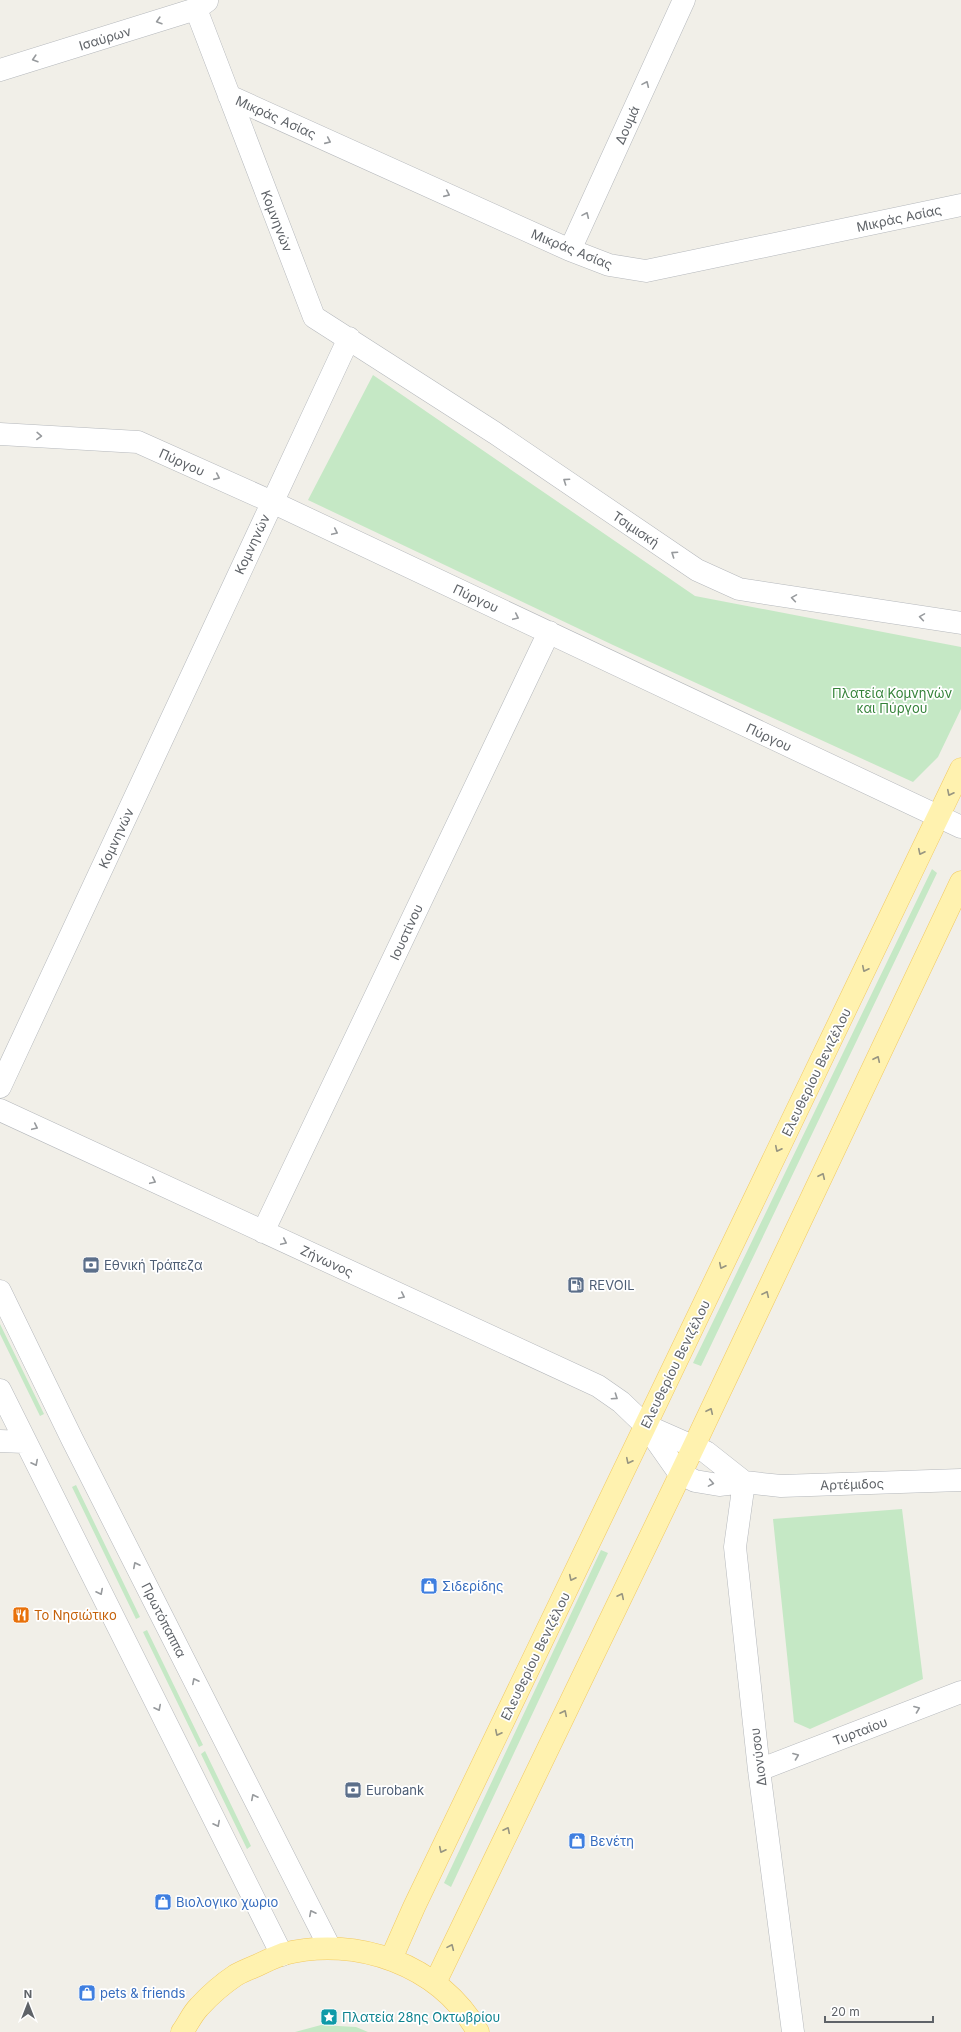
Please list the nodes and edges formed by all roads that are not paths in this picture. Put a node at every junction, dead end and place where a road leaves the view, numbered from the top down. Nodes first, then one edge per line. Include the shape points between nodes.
1 (684, 0) edge
2 (202, 5) edge
3 (0, 70) edge
4 (229, 96) junction
5 (961, 205) edge
6 (570, 250) junction
7 (349, 338) junction
8 (0, 434) edge
9 (272, 502) junction
10 (961, 623) edge
11 (549, 632) junction
12 (961, 769) edge
13 (938, 816) junction
14 (961, 827) edge
15 (961, 882) edge
16 (0, 1087) edge
17 (0, 1110) edge
18 (263, 1232) junction
19 (0, 1292) edge
20 (0, 1390) edge
21 (646, 1426) junction
22 (0, 1441) edge
23 (24, 1442) junction
24 (694, 1446) junction
25 (679, 1473) junction
26 (961, 1480) edge
27 (744, 1482) junction
28 (961, 1692) edge
29 (759, 1770) junction
30 (330, 1948) junction
31 (282, 1954) junction
32 (391, 1959) junction
33 (435, 1983) junction
34 (182, 2032) edge
35 (478, 2032) edge
36 (793, 2032) edge

6 -> 1 street, Δουμά
2 -> 3 street, Ισαύρων
2 - 4 street, Κομνηνών
4 -> 6 street, Μικράς Ασίας
4 - 7 street, Κομνηνών via 314,317
5 - 6 street, Μικράς Ασίας via 646,271 609,265
7 - 9 street, Κομνηνών
10 -> 7 street, Τσιμισκή via 739,589 697,570
8 -> 9 street, Πύργου via 138,442
9 -> 11 street, Πύργου
9 - 16 street, Κομνηνών
11 - 13 street, Πύργου
11 - 18 street, Ιουστίνου
12 -> 13 main road, Ελευθερίου Βενιζέλου
13 - 14 street, Πύργου
13 -> 21 main road, Ελευθερίου Βενιζέλου
24 -> 15 main road
17 -> 18 street, Ζήνωνος
18 -> 21 street, Ζήνωνος via 598,1386 621,1402
30 -> 19 street, Πρωτόπαππα
20 - 23 street
21 - 24 street
21 - 25 street
21 -> 32 main road, Ελευθερίου Βενιζέλου
22 - 23 street
23 -> 31 street
24 - 25 main road
24 - 27 street
25 -> 27 street, Αρτέμιδος via 719,1485
33 -> 25 main road
26 - 27 street, Αρτέμιδος via 781,1486
27 - 29 street, Διονύσου via 735,1547
29 -> 28 street, Τυρταίου
29 - 36 street, Διονύσου
30 - 31 main road
30 - 32 main road via 361,1951
31 - 34 main road via 236,1975 198,2007
32 - 33 main road via 414,1969
33 - 35 main road via 470,2017

